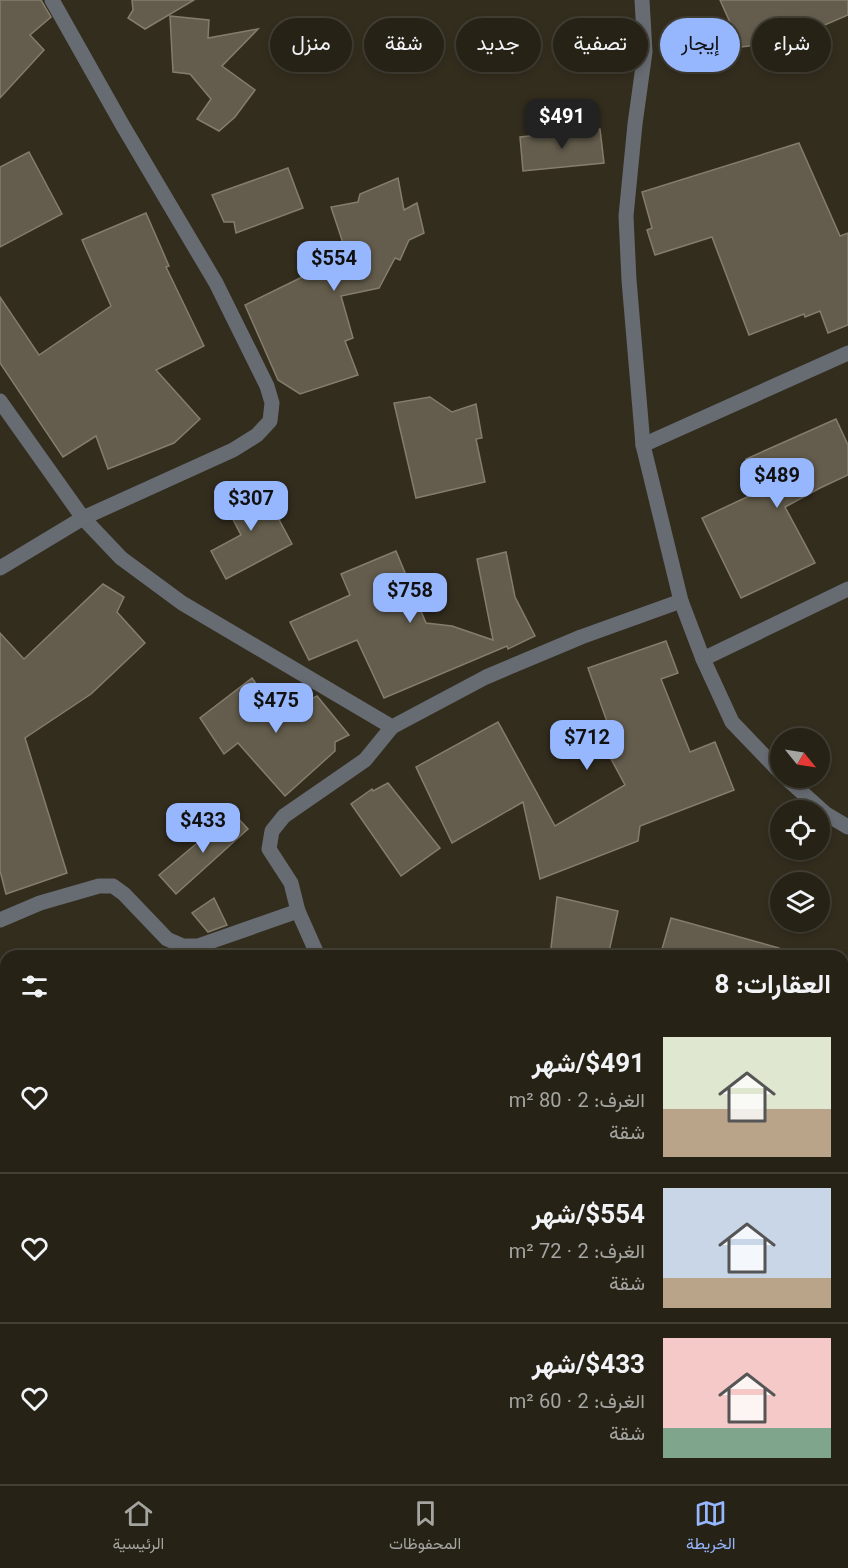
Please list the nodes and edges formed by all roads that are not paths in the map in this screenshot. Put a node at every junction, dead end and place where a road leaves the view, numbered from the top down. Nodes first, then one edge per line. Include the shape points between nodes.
1 (52, 0) edge
2 (642, 0) edge
3 (848, 353) edge
4 (0, 401) edge
5 (644, 445) junction
6 (83, 518) junction
7 (0, 568) edge
8 (848, 589) edge
9 (681, 602) junction
10 (703, 659) junction
11 (392, 727) junction
12 (770, 762) edge
13 (797, 788) edge
14 (848, 827) edge
15 (298, 911) junction
16 (0, 920) edge
17 (315, 950) edge

1 - 6 street via 216,283 272,403 270,421 233,450
2 - 5 street via 645,52 626,216
3 - 5 street
4 - 6 street
5 - 9 street
6 - 7 street
6 - 11 street via 120,558 182,603
8 - 10 street
9 - 10 street
9 - 11 street via 581,637 486,677
10 - 12 street via 732,722
11 - 15 street via 365,760 284,816 272,831 269,849 291,884
13 - 14 street via 826,814
15 - 16 street via 198,945 183,946 166,939 112,886 40,903
15 - 17 street

